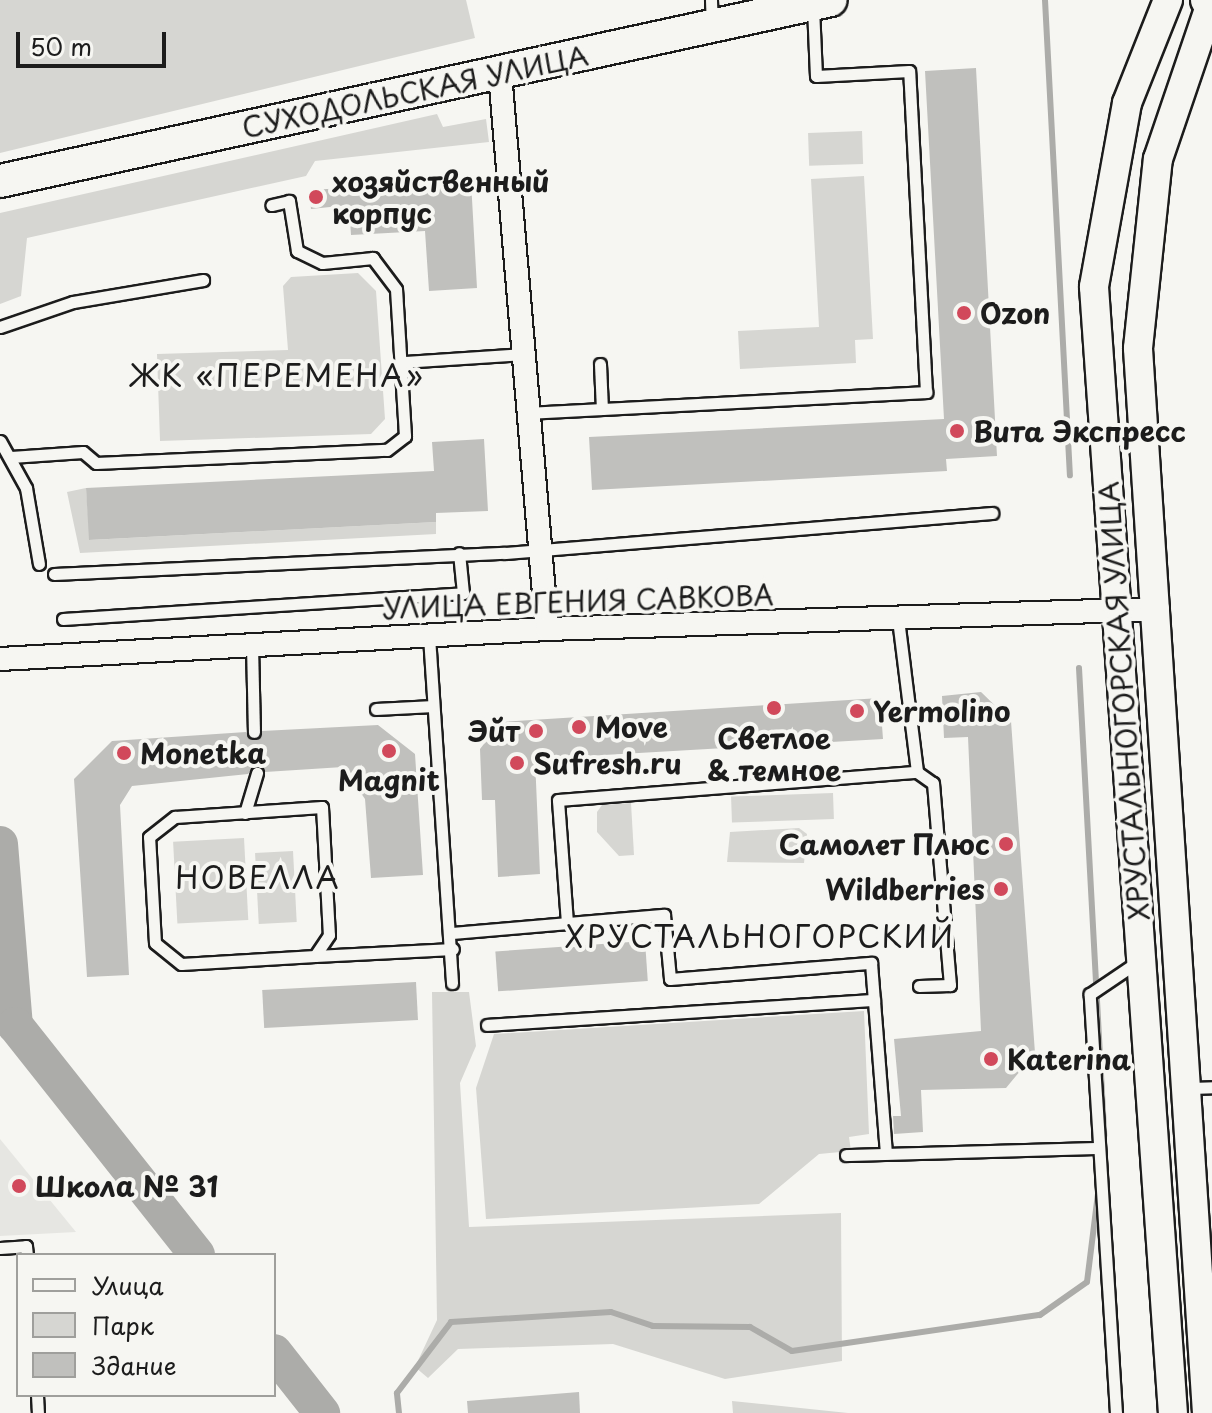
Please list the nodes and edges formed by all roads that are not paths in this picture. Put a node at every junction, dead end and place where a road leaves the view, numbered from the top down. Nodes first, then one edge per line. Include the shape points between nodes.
1 (1168, 0) edge
2 (1210, 1) edge
3 (822, 2) edge
4 (712, 13) edge
5 (500, 74) junction
6 (0, 181) edge
7 (271, 205) dead end
8 (203, 280) dead end
9 (0, 327) edge
10 (523, 354) junction
11 (403, 362) junction
12 (600, 364) dead end
13 (602, 409) junction
14 (526, 413) junction
15 (0, 441) edge
16 (11, 457) junction
17 (992, 513) dead end
18 (536, 547) junction
19 (459, 553) junction
20 (39, 564) dead end
21 (54, 574) dead end
22 (1158, 609) junction
23 (1118, 612) junction
24 (63, 619) dead end
25 (898, 619) junction
26 (547, 629) junction
27 (429, 636) junction
28 (252, 645) junction
29 (11, 658) edge
30 (433, 706) junction
31 (376, 709) dead end
32 (254, 732) dead end
33 (917, 772) junction
34 (257, 773) dead end
35 (245, 813) junction
36 (567, 923) junction
37 (452, 933) junction
38 (453, 949) junction
39 (315, 956) junction
40 (1143, 959) junction
41 (452, 983) dead end
42 (919, 986) dead end
43 (874, 1000) junction
44 (487, 1025) dead end
45 (1200, 1088) edge
46 (1099, 1148) junction
47 (886, 1153) junction
48 (846, 1155) dead end
49 (1194, 1188) junction
50 (1158, 1192) junction
51 (0, 1248) edge
52 (27, 1253) edge
53 (1170, 1375) junction
54 (1204, 1378) junction
55 (1116, 1413) edge
56 (1173, 1413) edge
57 (1207, 1413) edge

1 - 23 street, ХРУСТАЛЬНОГОРСКАЯ УЛИЦА via 1127,103 1094,287
2 - 22 street, ХРУСТАЛЬНОГОРСКАЯ УЛИЦА via 1165,125 1144,249 1138,348
3 - 4 main road, СУХОДОЛЬСКАЯ УЛИЦА
3 - 13 lane via 816,76 909,71 926,392
4 - 5 main road, СУХОДОЛЬСКАЯ УЛИЦА
5 - 6 main road, СУХОДОЛЬСКАЯ УЛИЦА
5 - 10 street
7 - 11 lane via 289,201 297,251 322,263 373,258 396,289
8 - 9 lane via 73,302
10 - 11 lane
10 - 14 street
11 - 16 lane via 405,436 387,450 96,463 83,452
12 - 13 lane
13 - 14 lane
14 - 18 street
15 - 16 lane
16 - 20 lane via 26,488
17 - 18 lane
18 - 19 lane
18 - 26 street
19 - 21 lane
19 - 24 lane via 463,593
22 - 23 street, УЛИЦА ЕВГЕНИЯ САВКОВА
22 - 45 street, ХРУСТАЛЬНОГОРСКАЯ УЛИЦА
23 - 25 street, УЛИЦА ЕВГЕНИЯ САВКОВА
23 - 40 street, ХРУСТАЛЬНОГОРСКАЯ УЛИЦА
25 - 26 street, УЛИЦА ЕВГЕНИЯ САВКОВА
25 - 33 lane
26 - 27 street, УЛИЦА ЕВГЕНИЯ САВКОВА
27 - 28 street, УЛИЦА ЕВГЕНИЯ САВКОВА
27 - 30 lane
28 - 29 street, УЛИЦА ЕВГЕНИЯ САВКОВА
28 - 32 lane
30 - 31 lane
30 - 37 lane
33 - 36 lane via 558,800
33 - 42 lane via 933,783 950,985
34 - 35 lane
35 - 39 lane via 322,807 329,935
35 - 39 lane via 175,817 149,837 155,943 181,964
36 - 37 lane
36 - 43 lane via 664,915 670,979 871,963
37 - 38 lane
38 - 39 lane
38 - 41 lane
40 - 46 lane via 1090,994
40 - 50 street, ХРУСТАЛЬНОГОРСКАЯ УЛИЦА
43 - 44 lane
43 - 47 lane
45 - 49 street, ХРУСТАЛЬНОГОРСКАЯ УЛИЦА
46 - 47 lane
46 - 55 lane
47 - 48 lane
49 - 50 street via 1173,1204
49 - 54 street, ХРУСТАЛЬНОГОРСКАЯ УЛИЦА
50 - 53 street, ХРУСТАЛЬНОГОРСКАЯ УЛИЦА
51 - 52 lane via 26,1246
53 - 54 street via 1186,1363
53 - 56 street, ХРУСТАЛЬНОГОРСКАЯ УЛИЦА
54 - 57 street, ХРУСТАЛЬНОГОРСКАЯ УЛИЦА

